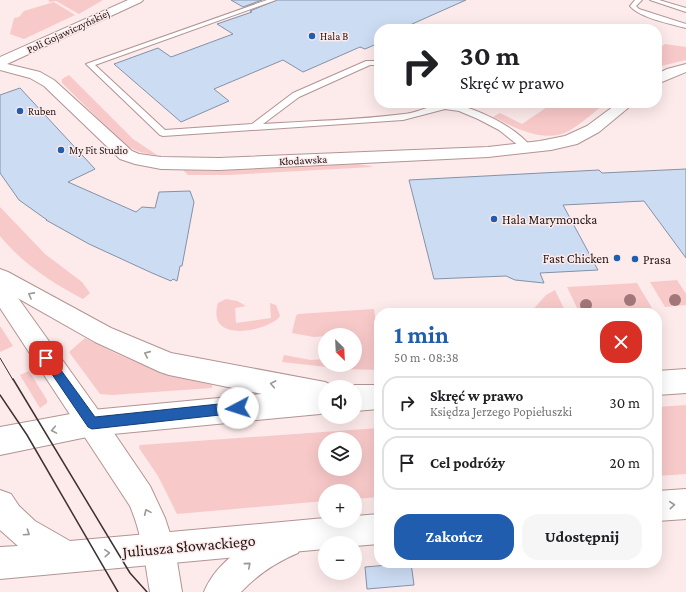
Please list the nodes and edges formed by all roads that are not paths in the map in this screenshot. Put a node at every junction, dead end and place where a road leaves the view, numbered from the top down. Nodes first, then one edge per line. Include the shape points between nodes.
1 (137, 0) edge
2 (273, 0) edge
3 (639, 0) edge
4 (653, 0) edge
5 (686, 10) edge
6 (686, 26) edge
7 (0, 62) edge
8 (374, 63) edge
9 (0, 66) edge
10 (686, 68) edge
11 (662, 77) edge
12 (434, 108) edge
13 (460, 108) edge
14 (620, 108) edge
15 (256, 125) junction
16 (526, 147) junction
17 (0, 278) edge
18 (0, 290) edge
19 (686, 381) edge
20 (662, 383) edge
21 (318, 393) edge
22 (374, 397) edge
23 (362, 398) edge
24 (318, 401) edge
25 (92, 423) junction
26 (0, 441) edge
27 (686, 504) edge
28 (0, 505) edge
29 (662, 506) edge
30 (374, 529) edge
31 (307, 535) junction
32 (159, 549) junction
33 (68, 557) junction
34 (0, 563) edge
35 (166, 592) edge
36 (220, 592) edge

1 - 7 street, Poli Gojawiczyńskiej
2 - 15 lane via 90,64 163,132
3 - 6 lane via 633,6 637,10
4 - 5 lane
8 - 15 lane via 296,95
9 - 16 street, Kłodawska via 35,75 49,83 120,150 135,159 161,163 219,164 488,152
10 - 11 street
12 - 15 lane via 405,117
13 - 16 lane via 510,134
14 - 16 street, Kłodawska via 584,134 571,140
21 -> 17 street via 169,364 103,335
18 - 25 street
19 - 20 street
22 - 23 street
24 - 25 street
25 -> 26 street
32 -> 25 street via 140,496
29 -> 27 street
28 -> 33 street via 24,532
30 - 31 street, Juliusza Słowackiego
31 - 32 street, Juliusza Słowackiego
36 -> 31 street via 265,552
33 -> 32 street, Juliusza Słowackiego
32 - 35 street
33 - 34 street, Juliusza Słowackiego

